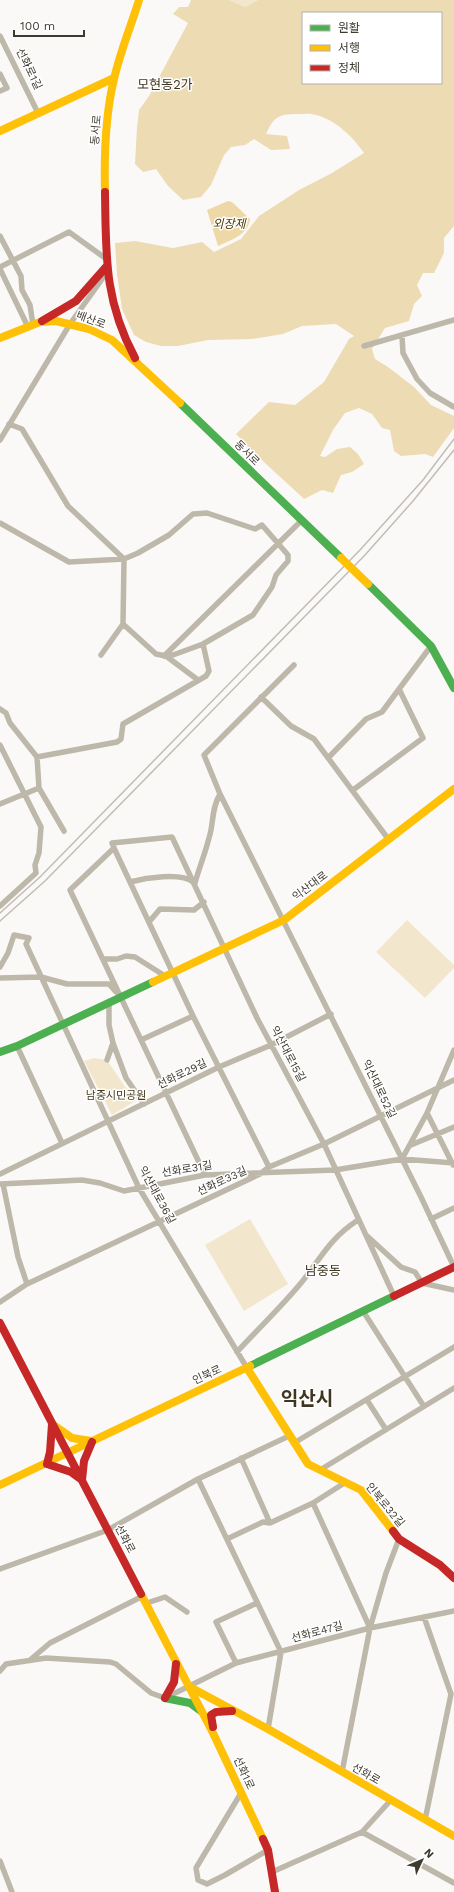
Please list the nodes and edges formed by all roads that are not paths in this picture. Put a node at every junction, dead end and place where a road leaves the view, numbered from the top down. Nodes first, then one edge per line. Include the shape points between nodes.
1 (139, 0) edge
2 (0, 36) edge
3 (0, 74) edge
4 (114, 78) junction
5 (0, 91) edge
6 (38, 113) junction
7 (0, 131) edge
8 (0, 236) edge
9 (105, 258) junction
10 (13, 260) junction
11 (106, 267) junction
12 (0, 268) edge
13 (454, 320) edge
14 (34, 324) junction
15 (70, 324) junction
16 (402, 336) junction
17 (0, 338) edge
18 (364, 346) dead end
19 (139, 364) junction
20 (454, 407) edge
21 (10, 424) junction
22 (0, 440) edge
23 (301, 521) junction
24 (0, 523) edge
25 (278, 544) junction
26 (124, 558) junction
27 (123, 624) junction
28 (203, 644) junction
29 (431, 646) junction
30 (101, 655) dead end
31 (165, 656) junction
32 (294, 666) dead end
33 (198, 680) junction
34 (454, 688) edge
35 (400, 691) junction
36 (261, 697) junction
37 (0, 709) edge
38 (0, 745) edge
39 (37, 758) junction
40 (328, 758) junction
41 (38, 788) junction
42 (352, 790) junction
43 (454, 790) edge
44 (220, 794) junction
45 (24, 795) junction
46 (0, 804) edge
47 (64, 831) dead end
48 (389, 840) junction
49 (114, 848) junction
50 (130, 882) junction
51 (195, 883) junction
52 (204, 902) junction
53 (0, 906) edge
54 (284, 920) junction
55 (149, 922) junction
56 (224, 947) junction
57 (103, 959) junction
58 (0, 967) edge
59 (174, 972) junction
60 (164, 976) junction
61 (41, 977) junction
62 (0, 978) edge
63 (120, 997) junction
64 (109, 1002) junction
65 (331, 1014) junction
66 (193, 1016) junction
67 (64, 1024) junction
68 (141, 1040) junction
69 (113, 1043) junction
70 (271, 1045) junction
71 (17, 1046) junction
72 (454, 1050) edge
73 (0, 1052) edge
74 (107, 1060) dead end
75 (219, 1067) junction
76 (454, 1080) edge
77 (438, 1087) junction
78 (167, 1093) junction
79 (144, 1104) junction
80 (427, 1113) junction
81 (381, 1116) junction
82 (109, 1120) junction
83 (454, 1127) edge
84 (438, 1133) junction
85 (62, 1143) junction
86 (324, 1144) junction
87 (411, 1145) junction
88 (402, 1159) junction
89 (454, 1164) edge
90 (269, 1167) junction
91 (335, 1170) junction
92 (0, 1174) edge
93 (260, 1174) junction
94 (205, 1175) junction
95 (2, 1184) edge
96 (139, 1188) junction
97 (454, 1208) edge
98 (431, 1219) junction
99 (358, 1220) junction
100 (159, 1221) junction
101 (364, 1233) junction
102 (454, 1267) edge
103 (422, 1283) junction
104 (27, 1284) junction
105 (454, 1290) edge
106 (394, 1296) junction
107 (0, 1302) edge
108 (363, 1311) junction
109 (0, 1323) edge
110 (454, 1347) edge
111 (237, 1352) junction
112 (247, 1368) junction
113 (405, 1376) junction
114 (454, 1388) edge
115 (367, 1400) junction
116 (423, 1405) junction
117 (52, 1423) junction
118 (385, 1428) junction
119 (289, 1436) junction
120 (92, 1441) junction
121 (294, 1443) junction
122 (68, 1453) junction
123 (241, 1458) junction
124 (47, 1464) junction
125 (320, 1470) junction
126 (198, 1479) junction
127 (82, 1480) junction
128 (346, 1482) junction
129 (0, 1485) edge
130 (313, 1503) junction
131 (270, 1523) junction
132 (108, 1530) junction
133 (227, 1539) junction
134 (399, 1539) junction
135 (0, 1569) edge
136 (454, 1578) edge
137 (145, 1600) junction
138 (257, 1603) junction
139 (454, 1611) edge
140 (187, 1612) dead end
141 (424, 1616) junction
142 (370, 1628) junction
143 (281, 1652) junction
144 (174, 1658) junction
145 (30, 1660) junction
146 (236, 1663) junction
147 (0, 1671) edge
148 (190, 1686) junction
149 (452, 1694) edge
150 (165, 1698) junction
151 (233, 1711) junction
152 (203, 1713) junction
153 (268, 1729) junction
154 (213, 1733) junction
155 (342, 1772) junction
156 (241, 1793) junction
157 (390, 1801) junction
158 (425, 1820) junction
159 (362, 1832) junction
160 (454, 1836) edge
161 (268, 1850) junction
162 (0, 1861) edge
163 (272, 1872) junction
164 (454, 1884) edge
165 (12, 1892) edge
166 (275, 1892) edge

1 - 4 street, 동서로
2 - 6 street, 선화로1길
3 - 5 street via 6,88
4 - 6 street
4 - 9 street, 동서로 via 104,156
6 - 7 street
8 - 10 street
9 - 10 street via 69,232
9 - 11 street, 동서로
10 - 12 street
10 - 14 street via 21,276 22,290 30,305
11 - 14 street via 76,301
11 - 15 street via 105,275
11 - 19 street, 동서로 via 114,310 123,336
12 - 14 street
13 - 16 street
14 - 15 street, 배산로 via 56,321
14 - 17 street, 배산로
15 - 19 street, 배산로 via 89,329 112,340
15 - 21 street
16 - 18 street
16 - 20 street via 403,353 417,379 430,393
19 - 23 street, 동서로
21 - 22 street
21 - 26 street via 22,429 68,506
23 - 25 street
23 - 29 street, 동서로, bridge
24 - 26 street via 69,562
25 - 26 street via 262,525 255,529 207,513 193,514 169,535
25 - 28 street via 288,555 288,561 276,575 272,587 253,615
25 - 31 street
26 - 27 street
27 - 30 street
27 - 31 street via 156,654
28 - 31 street
28 - 33 street via 209,671
29 - 34 street
29 - 35 street
31 - 33 street
32 - 36 street
33 - 39 street via 123,724 121,739 117,742
35 - 40 street via 382,712 366,719
35 - 42 street via 423,738
36 - 40 street via 291,726 314,739
36 - 44 street, 익산대로52길 via 204,756
37 - 39 street via 6,713 10,723
38 - 45 street
39 - 41 street
40 - 42 street
41 - 45 street
41 - 47 street
42 - 48 street
43 - 48 street, 익산대로
44 - 51 street via 214,806 210,837
44 - 54 street, 익산대로52길
45 - 46 street
45 - 53 street via 41,827 36,874
48 - 54 street, 익산대로
49 - 50 street
49 - 51 street, 익산대로15길 via 112,843 172,837
49 - 57 street, 익산대로15길 via 70,890
50 - 51 street via 149,877 188,877
50 - 55 street
51 - 52 street, 익산대로15길
52 - 55 street via 194,910 160,909
52 - 56 street, 익산대로15길
54 - 56 street, 익산대로
54 - 65 street, 익산대로52길
55 - 59 street
56 - 59 street, 익산대로
56 - 70 street, 익산대로15길
57 - 60 street via 135,957
57 - 63 street
58 - 61 street, 익산대로36길 via 14,934 29,938 26,944
59 - 60 street, 익산대로
59 - 66 street
60 - 63 street, 익산대로
61 - 62 street
61 - 63 street via 67,984 109,984
61 - 67 street, 익산대로36길
63 - 64 street, 익산대로
63 - 68 street
64 - 67 street, 익산대로
64 - 69 street
65 - 70 street, 선화로29길
65 - 81 street, 익산대로52길
66 - 68 street
66 - 75 street
67 - 71 street, 익산대로
67 - 82 street, 익산대로36길
68 - 78 street
69 - 74 street
69 - 79 street via 126,1078
70 - 75 street, 선화로29길
70 - 86 street, 익산대로15길
71 - 73 street, 익산대로
71 - 85 street
72 - 77 street
75 - 78 street, 선화로29길
75 - 90 street
76 - 77 street, 선화로33길
77 - 80 street
77 - 81 street, 선화로33길
78 - 79 street, 선화로29길
78 - 94 street
79 - 82 street, 선화로29길
80 - 84 street
80 - 87 street
81 - 86 street, 선화로33길
81 - 88 street, 익산대로52길
82 - 85 street, 선화로29길
82 - 96 street, 익산대로36길
83 - 84 street
84 - 87 street
84 - 89 street
85 - 92 street, 선화로29길
86 - 90 street, 선화로33길
86 - 91 street, 익산대로15길
87 - 88 street
88 - 89 street, 선화로31길
88 - 91 street, 선화로31길
88 - 98 street, 익산대로52길
90 - 93 street, 선화로33길
91 - 93 street, 선화로31길
91 - 99 street, 익산대로15길
93 - 94 street, 선화로31길
93 - 100 street, 선화로33길
94 - 96 street, 선화로31길
95 - 96 street, 선화로31길 via 82,1180 124,1191
95 - 104 street via 18,1257
96 - 100 street, 익산대로36길
97 - 98 street
98 - 102 street, 익산대로52길
99 - 101 street, 익산대로15길
99 - 111 street via 327,1246 302,1282
100 - 104 street, 선화로33길
100 - 111 street, 익산대로36길
101 - 103 street via 401,1267 415,1272
101 - 106 street, 익산대로15길
102 - 103 street, 인북로
103 - 105 street
103 - 106 street, 인북로
104 - 107 street, 선화로33길
106 - 108 street, 인북로
108 - 112 street, 인북로
108 - 113 street
109 - 117 street, 선화로
110 - 113 street
111 - 112 street, 익산대로36길
112 - 119 street, 인북로32길
112 - 120 street, 인북로
113 - 115 street
113 - 116 street
114 - 116 street
115 - 118 street
115 - 121 street
116 - 118 street
117 - 120 street via 70,1438 81,1442
117 - 122 street, 선화로
117 - 124 street
118 - 125 street
119 - 121 street, 인북로32길
119 - 123 street
120 - 122 street, 인북로
120 - 127 street via 84,1456
121 - 125 street, 인북로32길 via 308,1464
122 - 124 street, 인북로
122 - 127 street, 선화로
123 - 126 street
123 - 131 street
124 - 127 street via 71,1472
124 - 129 street, 인북로
125 - 128 street, 인북로32길
126 - 132 street
126 - 133 street
127 - 132 street, 선화로
128 - 130 street
128 - 134 street, 인북로32길 via 361,1490
130 - 131 street
130 - 142 street
131 - 133 street via 263,1522
132 - 135 street
132 - 137 street, 선화로
133 - 138 street
134 - 136 street, 인북로32길 via 440,1565
134 - 142 street
137 - 140 street via 165,1597
137 - 144 street, 선화로
137 - 145 street via 50,1643
138 - 143 street
138 - 146 street via 216,1622
139 - 141 street, 선화로47길
141 - 142 street, 선화로47길
141 - 149 street
142 - 143 street, 선화로47길
142 - 155 street
143 - 146 street, 선화로47길
143 - 153 street
144 - 148 street, 선화로
144 - 150 street via 176,1681
145 - 147 street via 6,1664
145 - 150 street via 46,1658 116,1664 151,1693
146 - 148 street, 선화로47길
148 - 150 street, 선화로47길
148 - 151 street, 선화로
148 - 152 street, 선화1로
149 - 158 street
150 - 152 street via 190,1703
151 - 153 street, 선화로
151 - 154 street via 216,1712 211,1715
152 - 154 street, 선화1로
153 - 155 street, 선화로
154 - 156 street, 선화1로
155 - 157 street, 선화로
156 - 161 street, 선화1로
156 - 161 street via 196,1868 198,1880 208,1884
157 - 158 street, 선화로
157 - 159 street
158 - 160 street, 선화로
159 - 163 street
159 - 164 street
161 - 163 street, 선화1로
162 - 165 street
163 - 166 street, 선화1로

